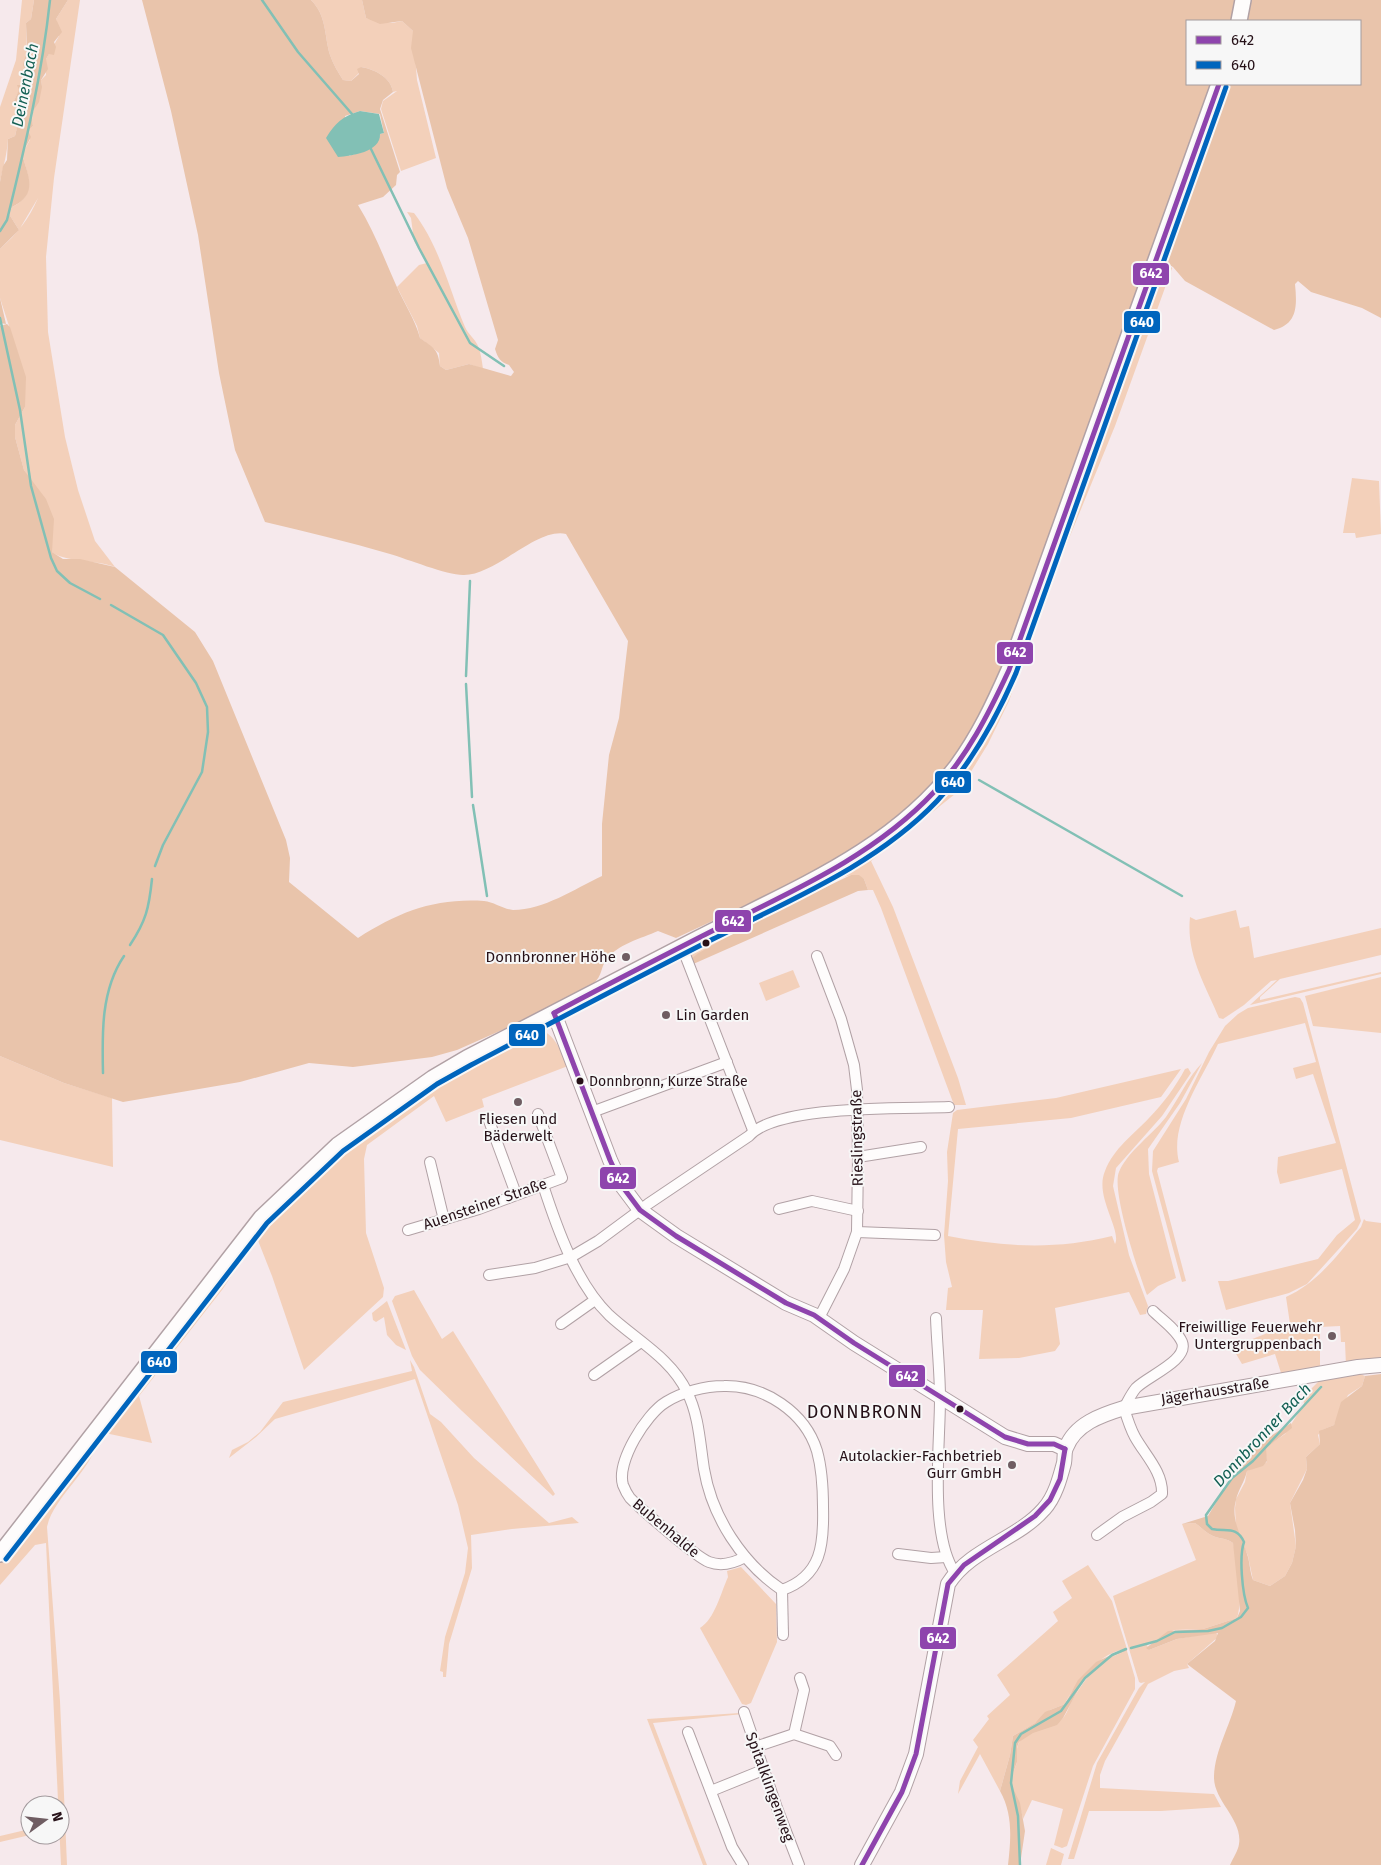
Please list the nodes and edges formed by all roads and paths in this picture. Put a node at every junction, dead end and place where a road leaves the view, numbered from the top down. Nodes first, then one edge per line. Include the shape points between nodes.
1 (1243, 0) edge
2 (1239, 20) edge
3 (1219, 85) edge
4 (682, 947) junction
5 (818, 956) dead end
6 (554, 1013) junction
7 (727, 1062) junction
8 (950, 1108) dead end
9 (857, 1109) junction
10 (592, 1112) junction
11 (538, 1114) dead end
12 (488, 1118) dead end
13 (753, 1130) junction
14 (921, 1147) dead end
15 (858, 1157) junction
16 (430, 1162) dead end
17 (543, 1185) junction
18 (516, 1194) junction
19 (778, 1209) dead end
20 (640, 1210) junction
21 (858, 1211) junction
22 (444, 1220) junction
23 (408, 1230) dead end
24 (857, 1232) junction
25 (935, 1235) dead end
26 (571, 1257) junction
27 (489, 1275) dead end
28 (595, 1300) junction
29 (1153, 1311) dead end
30 (819, 1318) junction
31 (936, 1318) dead end
32 (561, 1324) dead end
33 (641, 1342) junction
34 (1381, 1366) edge
35 (594, 1375) dead end
36 (688, 1392) junction
37 (940, 1396) junction
38 (1124, 1408) junction
39 (1065, 1449) junction
40 (1097, 1535) dead end
41 (0, 1554) edge
42 (898, 1554) dead end
43 (745, 1557) junction
44 (946, 1557) junction
45 (955, 1573) junction
46 (782, 1590) junction
47 (782, 1635) dead end
48 (800, 1678) dead end
49 (744, 1712) dead end
50 (688, 1732) dead end
51 (794, 1734) junction
52 (755, 1747) junction
53 (836, 1755) dead end
54 (763, 1770) junction
55 (711, 1791) junction
56 (799, 1864) edge
57 (742, 1865) edge
58 (862, 1865) edge

1 - 2 main road
3 - 4 main road via 1010,670 987,720 956,766 898,827 797,890
4 - 6 main road
4 - 7 street
5 - 9 street, Rieslingstraße via 854,1065
6 - 10 street
6 - 41 main road via 433,1078 338,1145 300,1178 261,1218
7 - 10 street
7 - 13 street
8 - 9 street
9 - 13 street via 802,1115
9 - 15 street, Rieslingstraße
10 - 20 street via 616,1173
11 - 17 street, Auensteiner Straße via 562,1178
12 - 18 street
13 - 20 street via 749,1136
14 - 15 street
15 - 21 street, Rieslingstraße
16 - 22 street
17 - 18 street, Auensteiner Straße
17 - 26 street
18 - 22 street, Auensteiner Straße
19 - 21 street via 812,1201
20 - 26 street
20 - 30 street via 676,1236 786,1303
21 - 24 street, Rieslingstraße
22 - 23 street, Auensteiner Straße
24 - 25 street
24 - 30 street, Rieslingstraße via 844,1269
26 - 27 street via 535,1268
26 - 28 street
28 - 32 street
28 - 33 street
29 - 38 street via 1179,1336 1184,1347 1182,1354 1136,1388
30 - 37 street
31 - 37 street
33 - 35 street
33 - 36 street via 670,1366
34 - 38 street, Jägerhausstraße via 1358,1367
36 - 43 street via 713,1503
36 - 43 street, Bubenhalde via 667,1401 653,1413 624,1459 621,1472 623,1486 630,1498 706,1561 726,1564
36 - 46 street, Bubenhalde via 726,1386 763,1394 790,1411 811,1438 822,1478 822,1544 804,1580
37 - 39 street via 1012,1440 1054,1444
37 - 44 street via 940,1513
38 - 39 street, Jägerhausstraße via 1083,1426 1074,1433
38 - 40 street via 1137,1440 1150,1459 1162,1494 1122,1516
39 - 45 street via 1059,1480 1044,1508 1030,1522
42 - 44 street
43 - 46 street
44 - 45 street
45 - 58 street via 948,1584 916,1754 902,1792
46 - 47 street
48 - 51 street via 804,1690
49 - 52 street, Spitalklingenweg
50 - 55 street
51 - 52 street
51 - 53 street via 830,1746
52 - 54 street, Spitalklingenweg
54 - 55 street
54 - 56 street, Spitalklingenweg
55 - 57 street

